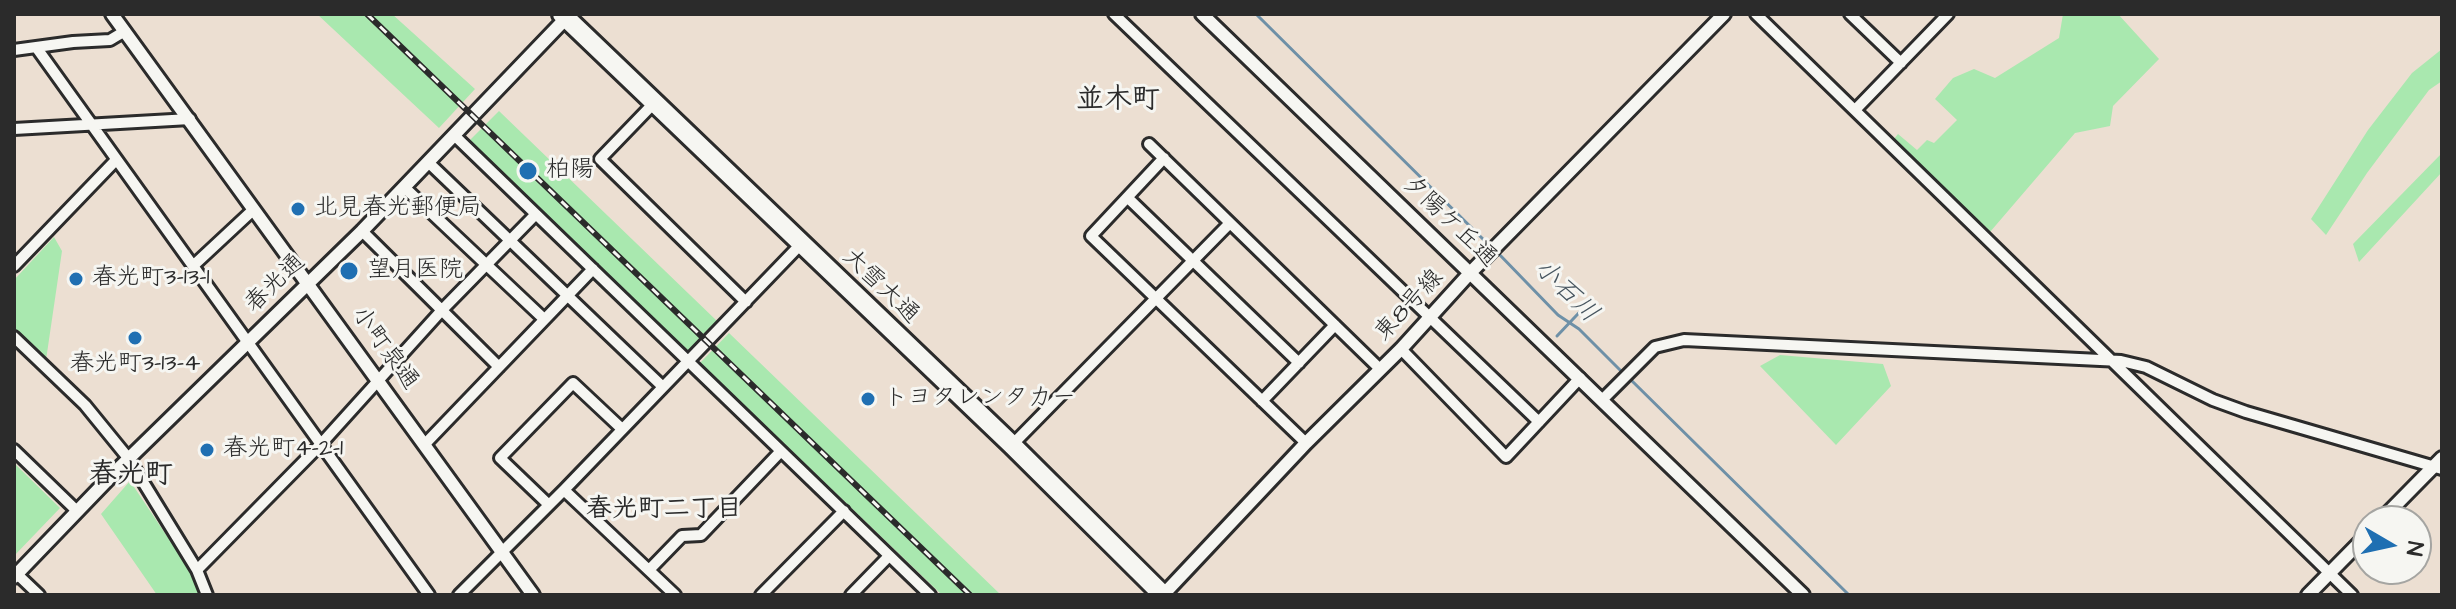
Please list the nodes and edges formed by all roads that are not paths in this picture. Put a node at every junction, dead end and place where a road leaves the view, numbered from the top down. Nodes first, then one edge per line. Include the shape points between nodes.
1 (112, 14) edge
2 (1114, 14) edge
3 (1202, 14) edge
4 (1724, 14) edge
5 (1756, 14) edge
6 (1850, 14) edge
7 (566, 15) edge
8 (1942, 16) edge
9 (125, 31) junction
10 (36, 47) junction
11 (14, 50) edge
12 (1901, 63) junction
13 (654, 103) junction
14 (1856, 109) junction
15 (190, 119) junction
16 (93, 126) junction
17 (14, 129) edge
18 (454, 135) junction
19 (1149, 144) dead end
20 (1164, 158) junction
21 (116, 160) junction
22 (428, 162) junction
23 (404, 187) junction
24 (1128, 198) junction
25 (253, 210) junction
26 (535, 215) junction
27 (1229, 224) junction
28 (362, 231) junction
29 (509, 241) junction
30 (800, 245) junction
31 (1193, 260) junction
32 (194, 265) junction
33 (486, 265) junction
34 (14, 266) edge
35 (593, 269) junction
36 (1470, 273) junction
37 (309, 283) junction
38 (567, 296) junction
39 (1156, 297) junction
40 (746, 302) junction
41 (442, 310) junction
42 (1430, 317) junction
43 (544, 319) junction
44 (1335, 325) junction
45 (14, 337) edge
46 (247, 343) junction
47 (1401, 349) junction
48 (689, 361) junction
49 (2111, 362) junction
50 (1299, 363) junction
51 (499, 367) junction
52 (1380, 369) junction
53 (1580, 378) junction
54 (379, 379) junction
55 (663, 387) junction
56 (1602, 400) junction
57 (1262, 401) junction
58 (1539, 422) junction
59 (622, 429) junction
60 (1306, 443) junction
61 (321, 444) junction
62 (425, 444) junction
63 (1012, 445) junction
64 (14, 450) edge
65 (781, 451) junction
66 (129, 459) junction
67 (2439, 464) edge
68 (564, 490) junction
69 (549, 505) junction
70 (2397, 505) edge
71 (77, 511) junction
72 (844, 511) junction
73 (2352, 550) edge
74 (502, 552) junction
75 (889, 556) junction
76 (197, 570) junction
77 (649, 570) junction
78 (2329, 573) junction
79 (15, 576) edge
80 (39, 595) edge
81 (207, 595) edge
82 (429, 595) edge
83 (459, 595) edge
84 (533, 595) edge
85 (675, 595) edge
86 (761, 595) edge
87 (851, 595) edge
88 (930, 595) edge
89 (1163, 595) edge
90 (1803, 595) edge
91 (2308, 595) edge
92 (2352, 595) edge

1 - 9 street, 小町泉通
2 - 42 street
3 - 36 street, 夕陽ケ丘通
4 - 36 street, 東8号線
5 - 14 street
6 - 12 street
7 - 13 highway, 大雪大通
7 - 18 street, 春光通
8 - 12 street
9 - 10 street via 110,40
9 - 15 street, 小町泉通
10 - 11 street
10 - 16 street
12 - 14 street
13 - 30 highway, 大雪大通
13 - 40 street via 600,159
14 - 49 street
15 - 16 street
15 - 25 street, 小町泉通
16 - 17 street
16 - 21 street
18 - 22 street, 春光通
18 - 26 street
19 - 20 street
20 - 24 street
20 - 27 street
21 - 32 street
21 - 34 street
22 - 23 street, 春光通
22 - 29 street
23 - 28 street, 春光通
23 - 33 street
24 - 31 street
24 - 39 street via 1091,236
25 - 32 street
25 - 37 street, 小町泉通
26 - 29 street
26 - 35 street
27 - 31 street
27 - 44 street
28 - 37 street, 春光通
28 - 41 street
29 - 33 street
29 - 38 street
30 - 40 street
30 - 63 highway, 大雪大通
31 - 39 street
31 - 50 street
32 - 46 street
33 - 41 street
33 - 43 street
35 - 38 street
35 - 48 street
36 - 42 street, 東8号線
36 - 53 street, 夕陽ケ丘通
37 - 46 street, 春光通
37 - 54 street, 小町泉通
38 - 43 street
38 - 55 street
39 - 57 street
39 - 63 street
40 - 48 street
41 - 51 street
41 - 54 street
42 - 47 street, 東8号線
42 - 58 street
43 - 51 street
44 - 50 street
44 - 52 street
45 - 66 street via 85,405
46 - 61 street
46 - 66 street, 春光通
47 - 52 street, 東8号線
47 - 58 street via 1506,457
48 - 55 street
48 - 65 street
49 - 56 street via 1684,340 1655,347
49 - 67 street via 2146,367 2246,412
49 - 78 street
50 - 57 street
51 - 62 street
52 - 60 street, 東8号線
53 - 56 street, 夕陽ケ丘通
53 - 58 street
54 - 61 street
54 - 62 street, 小町泉通
55 - 59 street
56 - 90 street, 夕陽ケ丘通
57 - 60 street
59 - 68 street
59 - 69 street via 573,383 500,458
60 - 89 street, 東8号線
61 - 76 street
61 - 82 street
62 - 74 street, 小町泉通
63 - 89 highway, 大雪大通
64 - 71 street
65 - 72 street
65 - 77 street via 701,535 682,536
66 - 71 street, 春光通
66 - 76 street
67 - 70 street
68 - 69 street
68 - 77 street
69 - 74 street
71 - 79 street, 春光通
72 - 75 street
72 - 86 street
73 - 78 street
74 - 83 street
74 - 84 street, 小町泉通
75 - 87 street
75 - 88 street
76 - 81 street
77 - 85 street
78 - 91 street
78 - 92 street
79 - 80 street

